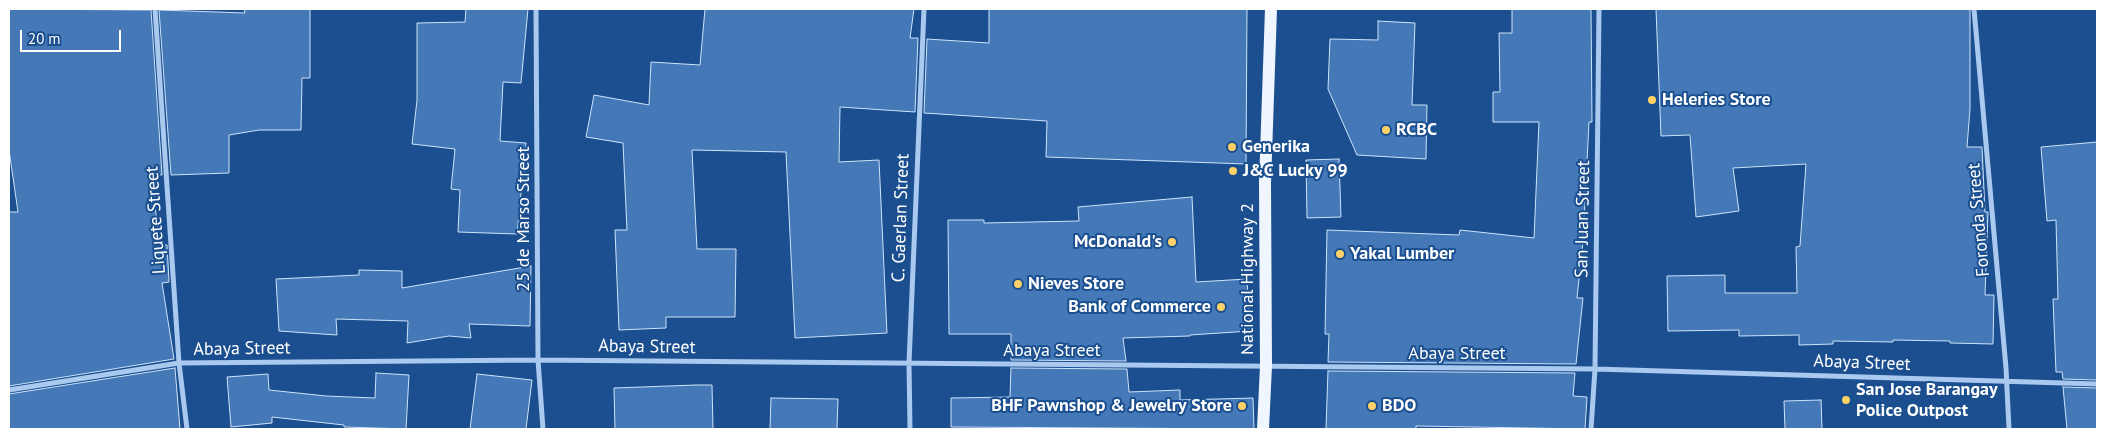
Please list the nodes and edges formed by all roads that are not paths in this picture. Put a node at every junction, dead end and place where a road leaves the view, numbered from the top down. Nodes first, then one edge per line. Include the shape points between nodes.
1 (155, 9) edge
2 (536, 9) edge
3 (924, 9) edge
4 (1271, 9) edge
5 (1599, 9) edge
6 (1974, 9) edge
7 (538, 360) junction
8 (179, 363) junction
9 (909, 363) junction
10 (1266, 366) junction
11 (1596, 369) junction
12 (2007, 381) junction
13 (2097, 384) edge
14 (9, 390) edge
15 (187, 429) edge
16 (543, 429) edge
17 (910, 429) edge
18 (1263, 429) edge
19 (1591, 429) edge
20 (2009, 429) edge

1 - 8 street, Liquete Street
2 - 7 street, 25 de Marso Street
3 - 9 street, C. Gaerlan Street
4 - 10 main road, National Highway 2 via 1265,183
5 - 11 street, San Juan Street
6 - 12 street, Foronda Street
7 - 8 street, Abaya Street
7 - 9 street, Abaya Street
7 - 16 street, 25 de Marso Street
8 - 14 street, Abaya Street
8 - 15 street, Liquete Street
9 - 10 street, Abaya Street
9 - 17 street, C. Gaerlan Street
10 - 11 street, Abaya Street
10 - 18 main road, National Highway 2
11 - 12 street, Abaya Street
11 - 19 street, San Juan Street
12 - 13 street, Abaya Street
12 - 20 street, Foronda Street

